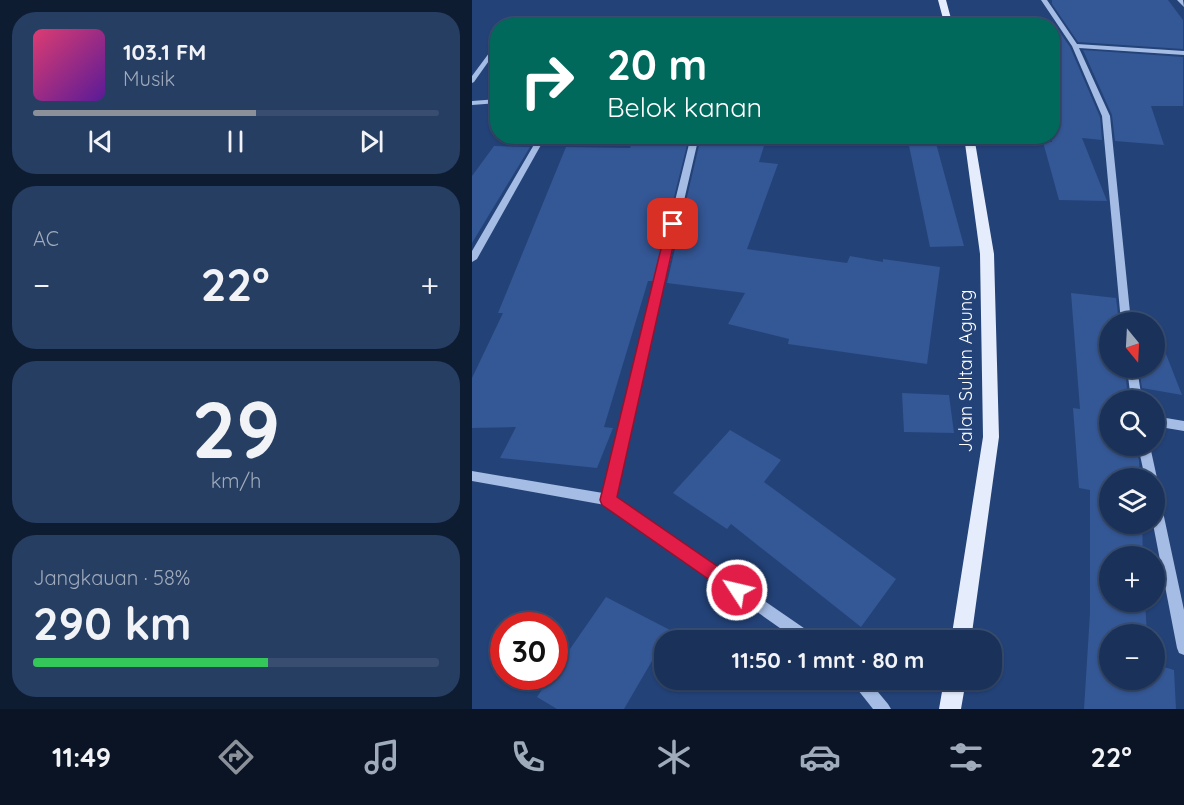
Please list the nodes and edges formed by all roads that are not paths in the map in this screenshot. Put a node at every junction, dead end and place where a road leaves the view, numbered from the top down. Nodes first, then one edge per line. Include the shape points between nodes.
1 (942, 0) edge
2 (1045, 0) edge
3 (1180, 0) edge
4 (1183, 4) edge
5 (947, 18) edge
6 (1057, 18) edge
7 (1060, 23) edge
8 (1075, 46) junction
9 (1183, 53) edge
10 (490, 55) edge
11 (472, 81) edge
12 (490, 102) edge
13 (472, 103) edge
14 (538, 144) edge
15 (693, 144) edge
16 (970, 144) edge
17 (472, 259) edge
18 (1125, 312) edge
19 (1165, 423) edge
20 (1183, 426) edge
21 (472, 476) edge
22 (608, 500) junction
23 (1161, 534) edge
24 (795, 630) edge
25 (962, 630) edge
26 (1183, 648) edge
27 (867, 690) edge
28 (953, 690) edge
29 (883, 709) edge
30 (950, 709) edge

1 - 5 main road
2 - 6 street
3 - 4 street
7 - 8 street
8 - 9 street
8 - 18 street via 1106,116
10 - 11 street
12 - 13 street
14 - 17 street
15 - 22 street
16 - 25 main road, Jalan Sultan Agung via 987,254 991,437
19 - 20 street
21 - 22 street
22 - 24 street
23 - 26 street
27 - 29 street
28 - 30 main road

